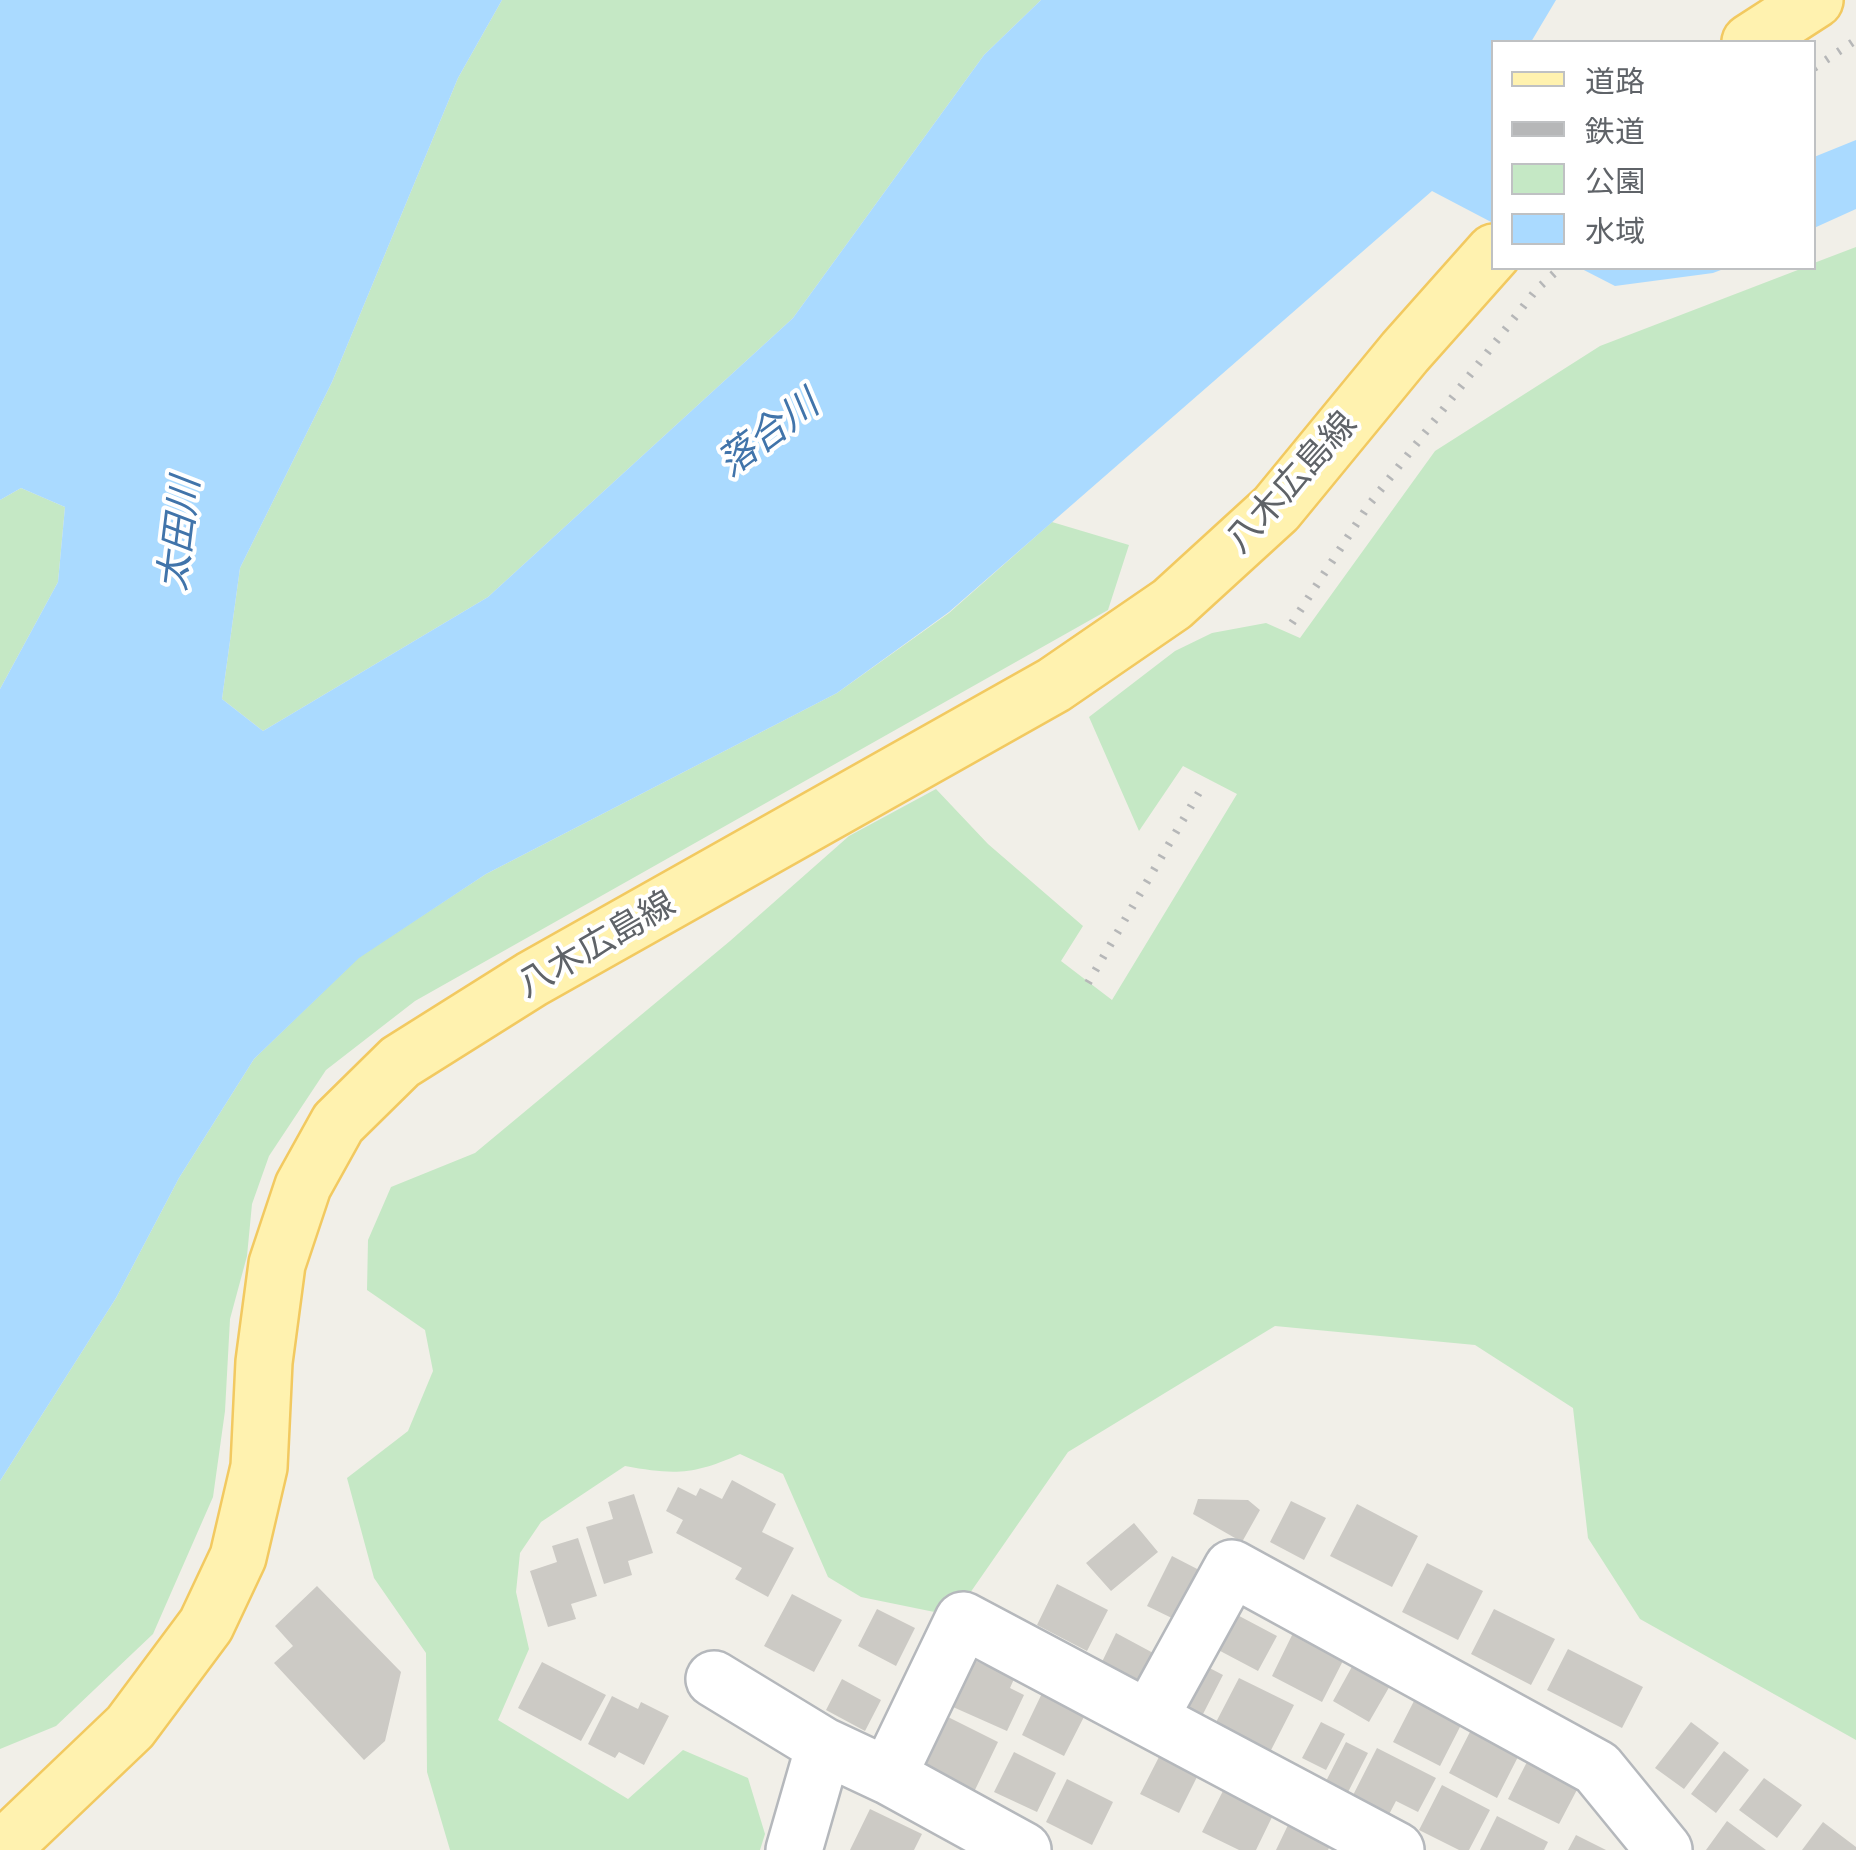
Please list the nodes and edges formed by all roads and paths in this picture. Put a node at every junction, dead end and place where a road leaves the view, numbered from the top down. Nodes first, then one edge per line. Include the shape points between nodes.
1 (1815, 0) edge
2 (1753, 40) edge
3 (1491, 255) edge
4 (714, 1680) dead end
5 (1150, 1717) junction
6 (824, 1746) junction
7 (888, 1776) junction
8 (1, 1850) edge
9 (794, 1850) edge
10 (1023, 1850) edge
11 (1396, 1850) edge
12 (1664, 1850) edge

1 - 2 main road
3 - 8 main road, 八木広島線 via 1276,510 1172,604 1054,685 532,979 400,1062 338,1124 303,1186 278,1264 259,1467 238,1558 206,1625 130,1727
4 - 6 street
5 - 7 street via 963,1620
5 - 11 street
5 - 12 street via 1232,1568 1597,1768
6 - 7 street
6 - 9 street
7 - 10 street

